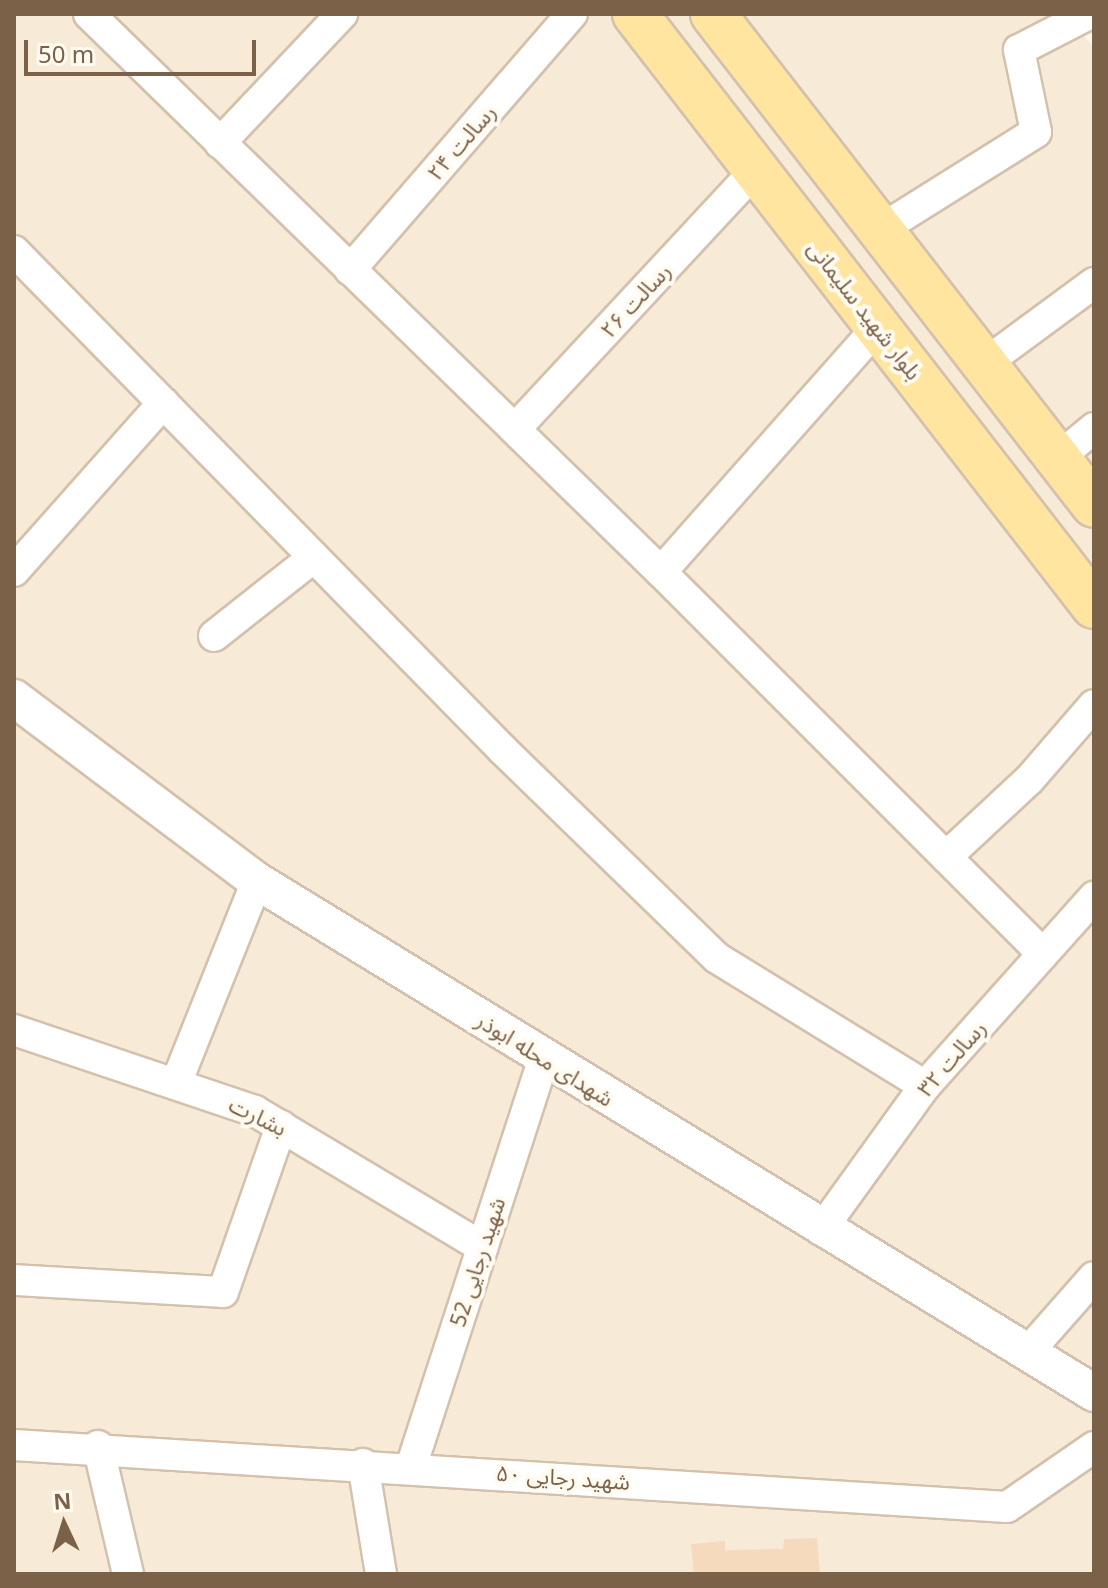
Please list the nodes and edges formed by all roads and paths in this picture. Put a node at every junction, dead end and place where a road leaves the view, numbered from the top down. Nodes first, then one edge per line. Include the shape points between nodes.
1 (89, 14) edge
2 (342, 14) edge
3 (572, 14) edge
4 (635, 14) edge
5 (713, 14) edge
6 (1089, 14) edge
7 (220, 143) junction
8 (756, 170) junction
9 (880, 230) junction
10 (14, 251) edge
11 (350, 270) junction
12 (1094, 283) edge
13 (878, 327) junction
14 (984, 364) junction
15 (163, 403) junction
16 (1094, 428) edge
17 (515, 429) junction
18 (1058, 458) junction
19 (1094, 505) edge
20 (314, 557) junction
21 (14, 571) edge
22 (661, 572) junction
23 (1094, 606) edge
24 (214, 636) dead end
25 (1094, 705) edge
26 (21, 715) edge
27 (946, 857) junction
28 (257, 881) junction
29 (1094, 897) edge
30 (1043, 954) junction
31 (14, 1030) edge
32 (544, 1058) junction
33 (177, 1081) junction
34 (925, 1086) junction
35 (281, 1126) junction
36 (821, 1230) junction
37 (482, 1247) junction
38 (1094, 1277) edge
39 (14, 1280) edge
40 (1027, 1353) junction
41 (1094, 1393) edge
42 (14, 1445) edge
43 (98, 1446) junction
44 (1094, 1447) edge
45 (363, 1464) junction
46 (411, 1467) junction
47 (128, 1574) edge
48 (381, 1574) edge

1 - 7 street
2 - 7 street
3 - 11 street, رسالت ۲۴
4 - 8 main road, بلوار شهید سلیمانی
5 - 9 main road
6 - 9 street via 1019,50 1036,132
7 - 11 street
8 - 13 main road, بلوار شهید سلیمانی
8 - 17 street, رسالت ۲۶
9 - 14 main road
10 - 15 street
11 - 17 street
12 - 14 street
13 - 22 street
13 - 23 main road, بلوار شهید سلیمانی
14 - 18 main road
15 - 20 street
15 - 21 street
16 - 18 street
17 - 22 street
18 - 19 main road
20 - 24 street
20 - 34 street via 717,958
22 - 27 street
25 - 27 street via 1029,780
26 - 28 street, شهدای محله ابوذر
27 - 30 street
28 - 32 street, شهدای محله ابوذر
28 - 33 street
29 - 30 street, رسالت ۳۲
30 - 34 street, رسالت ۳۲
31 - 33 street, بشارت
32 - 36 street, شهدای محله ابوذر
32 - 37 street, شهید رجایی 52
33 - 35 street, بشارت
34 - 36 street, رسالت ۳۲
35 - 37 street, بشارت
35 - 39 street via 223,1292
36 - 40 street, شهدای محله ابوذر
37 - 46 street, شهید رجایی 52
38 - 40 street
40 - 41 street, شهدای محله ابوذر
42 - 43 street, شهید رجایی ۵۰
43 - 45 street, شهید رجایی ۵۰
43 - 47 street
44 - 46 street, شهید رجایی ۵۰ via 1007,1507
45 - 46 street, شهید رجایی ۵۰
45 - 48 street

